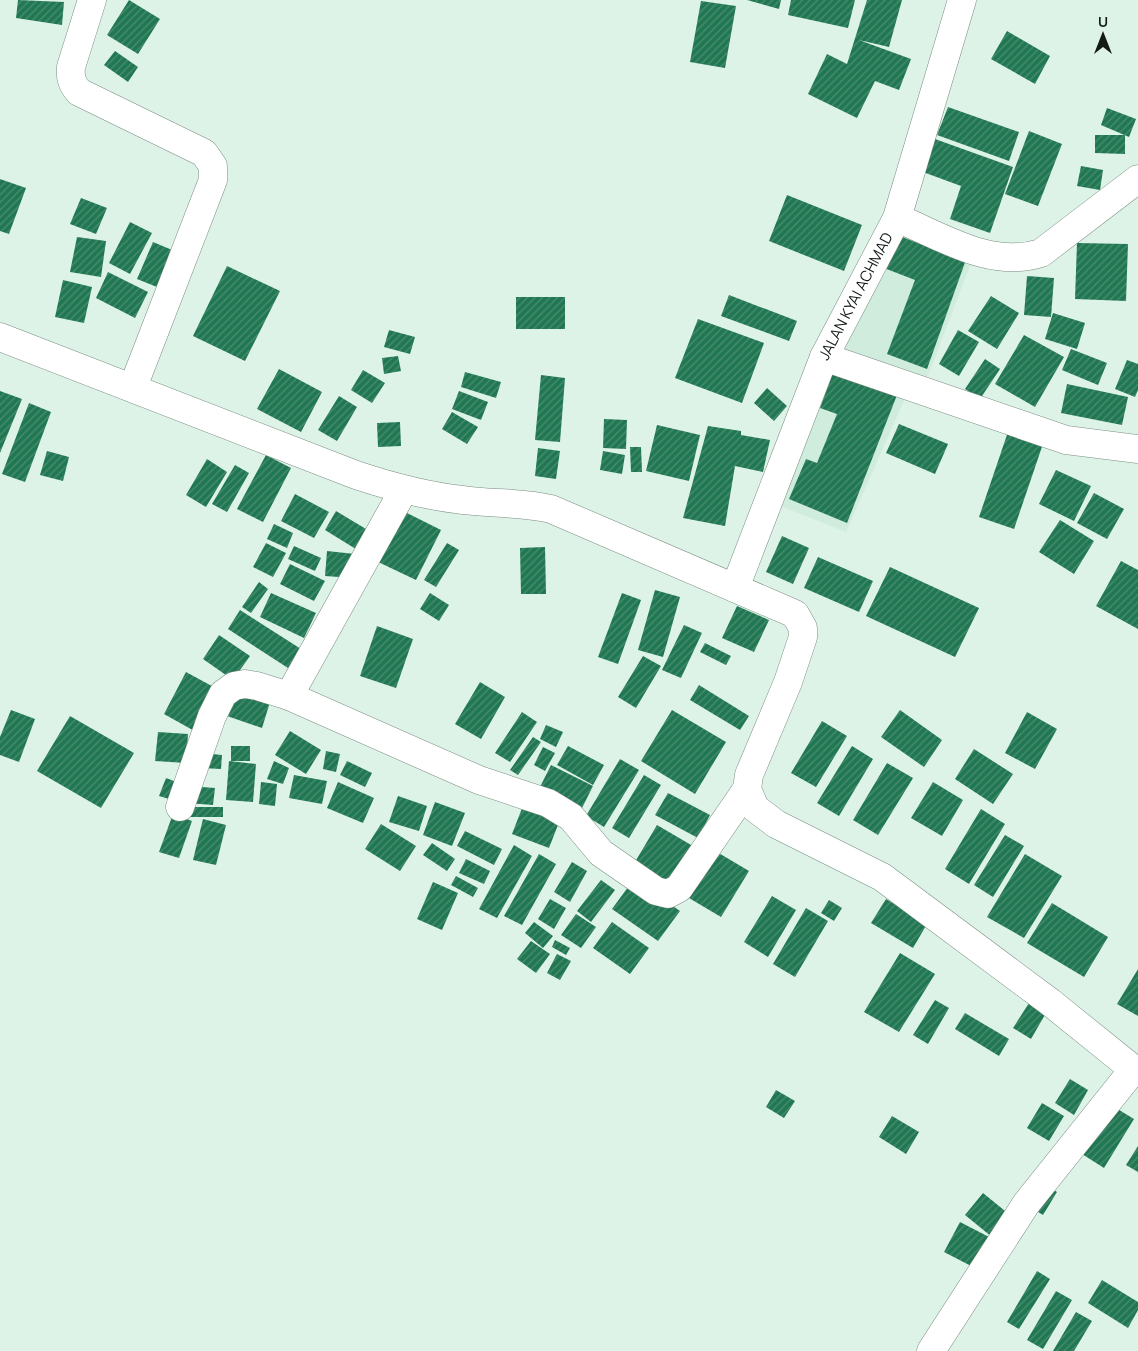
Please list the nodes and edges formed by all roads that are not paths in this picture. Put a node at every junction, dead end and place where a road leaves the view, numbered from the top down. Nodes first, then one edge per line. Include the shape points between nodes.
1 (92, 0) edge
2 (962, 0) edge
3 (1138, 179) edge
4 (897, 218) junction
5 (0, 337) edge
6 (824, 357) junction
7 (133, 387) junction
8 (1138, 449) edge
9 (403, 490) junction
10 (735, 588) junction
11 (289, 696) junction
12 (747, 789) junction
13 (180, 806) dead end
14 (1136, 1072) edge
15 (931, 1351) edge

1 - 7 street via 71,67 73,85 79,92 204,153 213,166 213,180
2 - 4 street, JALAN KYAI ACHMAD
3 - 4 street via 1041,252 1024,258 988,256
4 - 6 street, JALAN KYAI ACHMAD
5 - 7 street
6 - 8 street via 1066,440
6 - 10 street, JALAN KYAI ACHMAD
7 - 9 street via 356,475
9 - 10 street via 463,500 534,504 551,509
9 - 11 street
10 - 12 street via 796,614 803,628 788,682 749,775
11 - 12 street via 479,780 561,809 601,853 662,893 668,894 679,888
11 - 13 street via 245,684 234,686 224,694 212,716
12 - 14 street via 755,808 776,824 882,877 1050,1002
14 - 15 street via 1080,1134 1026,1204

